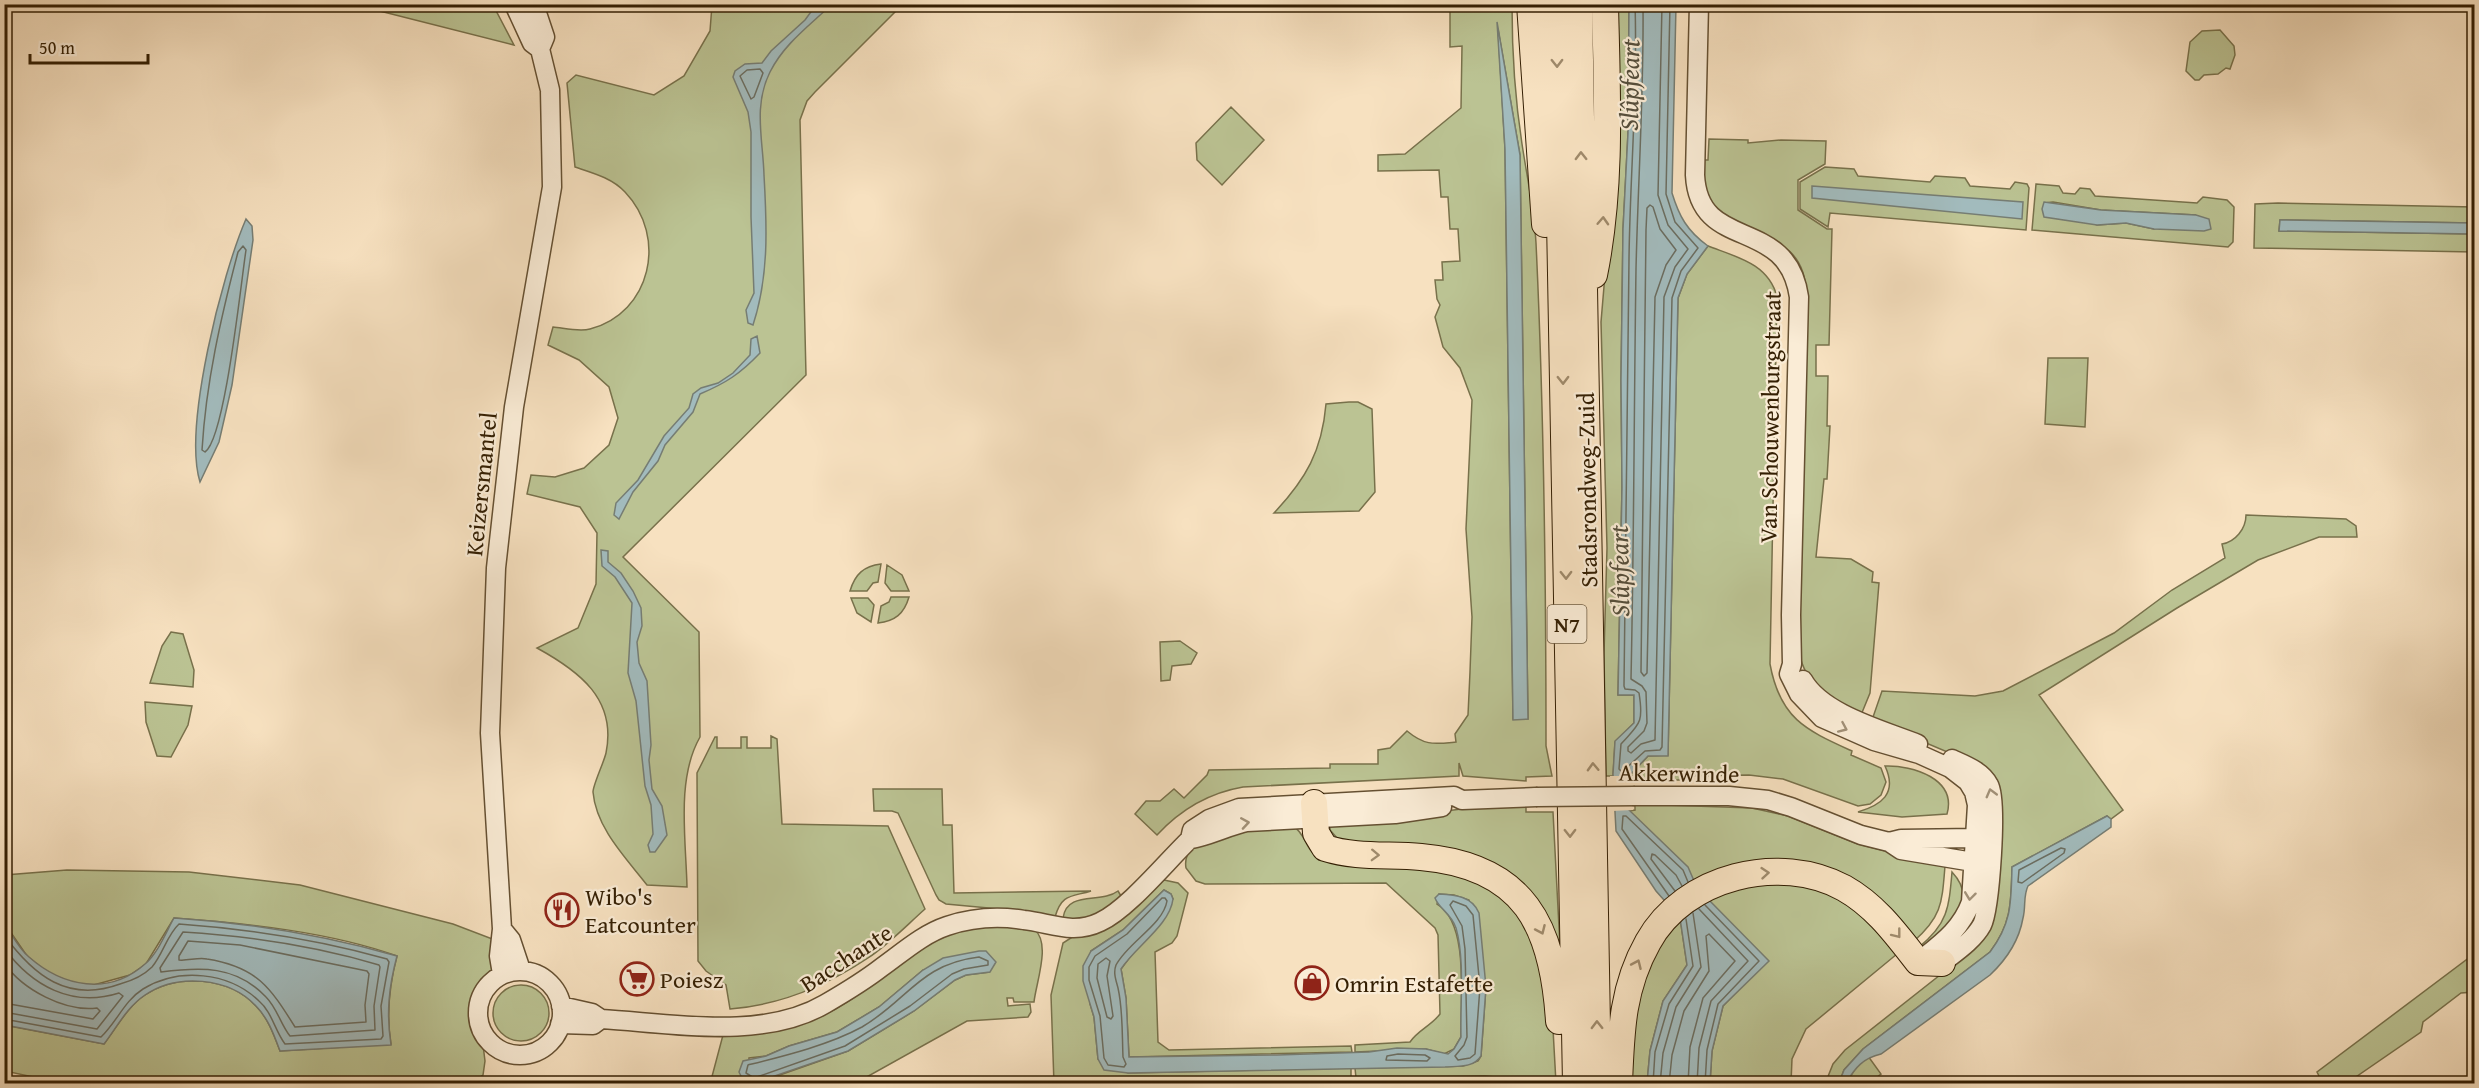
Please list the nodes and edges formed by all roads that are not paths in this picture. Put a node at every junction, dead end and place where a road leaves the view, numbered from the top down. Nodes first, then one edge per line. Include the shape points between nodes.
1 (514, 4) edge
2 (534, 4) edge
3 (1530, 4) edge
4 (1556, 4) edge
5 (1579, 4) edge
6 (1605, 4) edge
7 (1699, 4) edge
8 (540, 48) junction
9 (1574, 321) junction
10 (1792, 664) junction
11 (1314, 811) junction
12 (1975, 838) junction
13 (1889, 842) junction
14 (1991, 851) junction
15 (1973, 862) junction
16 (1056, 927) joint
17 (502, 929) junction
18 (1930, 963) junction
19 (521, 970) junction
20 (502, 974) junction
21 (561, 1015) junction
22 (1569, 1083) edge
23 (1575, 1083) edge
24 (1598, 1083) edge
25 (1619, 1083) edge

1 - 8 street, Keizersmantel via 532,43
2 - 8 street, Keizersmantel via 545,37
3 - 9 highway, N7 via 1544,219
4 -> 9 highway, Stadsrondweg-Zuid / N7
9 -> 5 highway, Stadsrondweg-Zuid / N7
9 -> 6 highway, N7 via 1602,237
7 - 10 street, Van Schouwenburgstraat via 1695,175 1699,201 1712,218 1779,253 1797,286
8 - 17 street, Keizersmantel via 550,90 552,187 517,386 496,568 490,733
9 -> 23 highway, Stadsrondweg-Zuid / N7
24 -> 9 highway, Stadsrondweg-Zuid / N7 via 1588,611
10 -> 12 street, Van Schouwenburgstraat via 1789,674 1799,694 1822,718 1874,741 1919,754 1963,778 1977,801
14 -> 10 street via 1994,800 1984,778 1938,752 1827,704 1810,690
11 - 13 street, Akkerwinde, bridge via 1403,813 1454,806 1462,800 1536,796 1729,796 1768,800
11 - 16 street, Akkerwinde via 1224,827 1197,839 1190,838 1109,917 1081,927
11 -> 22 highway via 1316,832 1325,848 1454,862 1487,874 1519,896 1540,926 1549,948
12 - 13 street, Akkerwinde
12 - 14 street
12 - 15 street, Van Schouwenburgstraat
13 - 15 street, Akkerwinde via 1901,850
14 - 15 street
14 - 18 street via 1983,924 1973,937
15 -> 18 street, Van Schouwenburgstraat via 1971,902 1965,917
16 - 21 street, Bacchante via 1022,919 987,919 935,930 823,1006 752,1027 601,1019 592,1012
17 - 19 street, Keizersmantel via 511,940
17 - 20 street, Keizersmantel
25 -> 18 highway via 1623,1008 1648,940 1669,914 1709,886 1735,876 1769,872 1808,875 1826,881 1873,908
19 - 20 street
19 - 21 street via 543,977 558,995
20 - 21 street via 486,988 478,1008 481,1029 495,1046 513,1054 533,1052 550,1041

